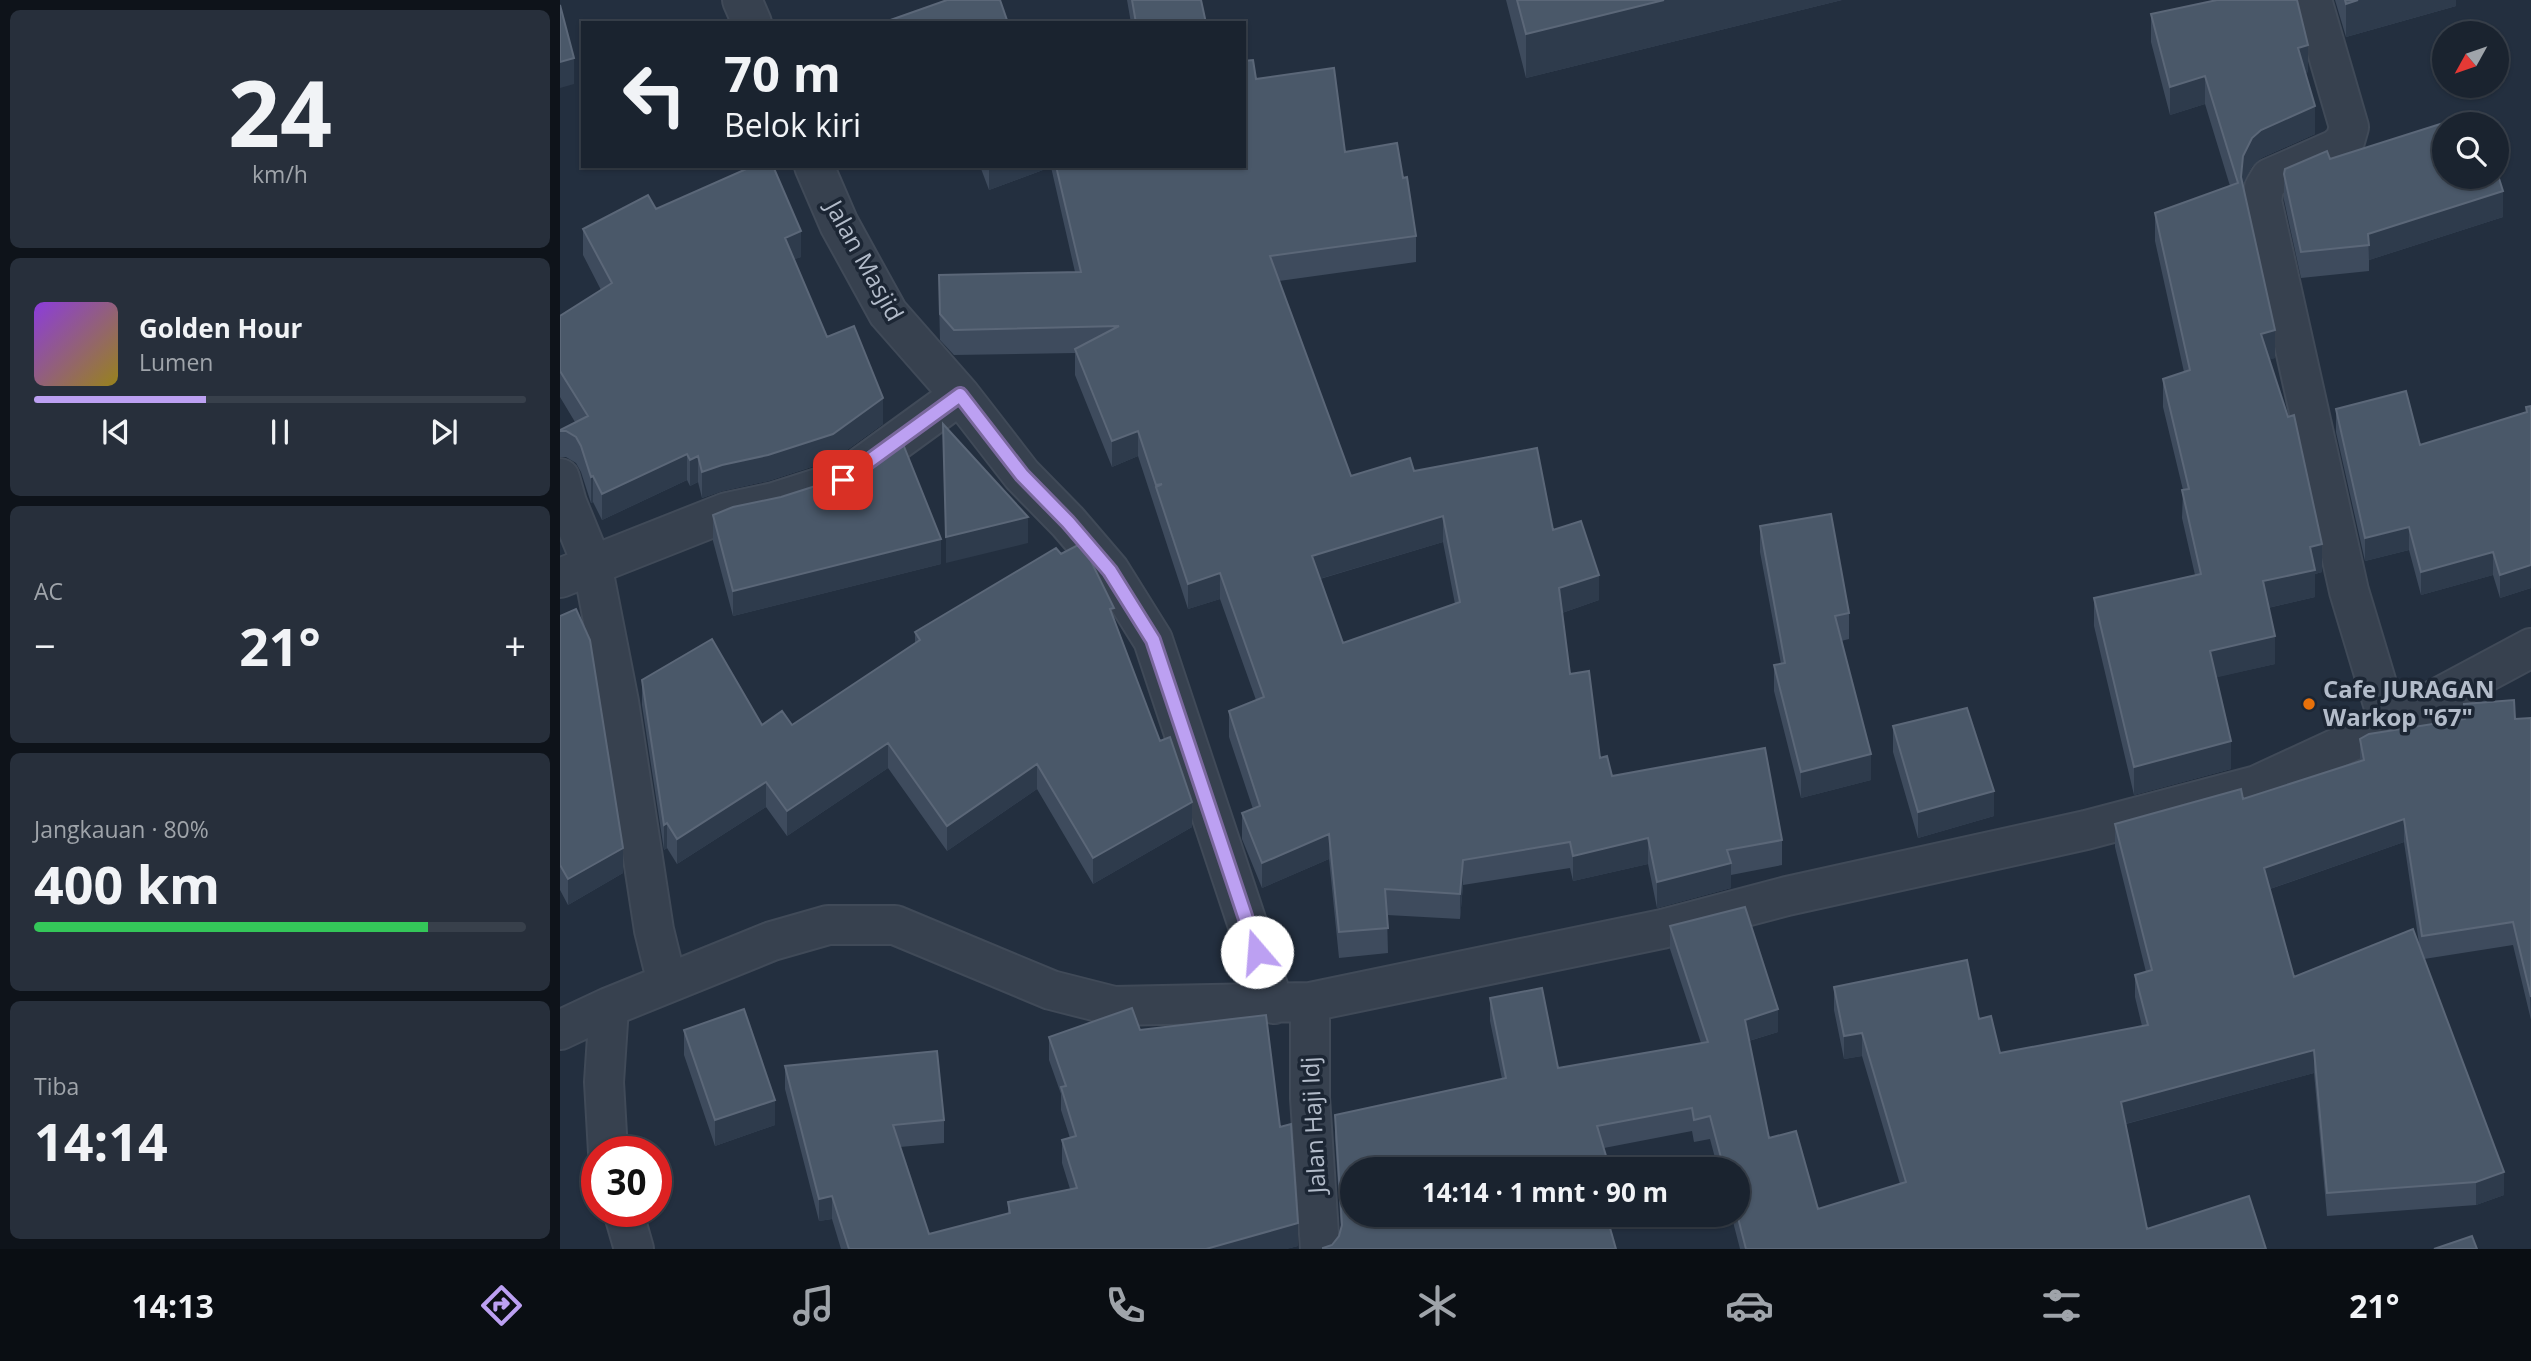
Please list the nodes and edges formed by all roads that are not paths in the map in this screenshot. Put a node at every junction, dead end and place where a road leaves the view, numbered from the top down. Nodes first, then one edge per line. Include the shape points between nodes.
1 (743, 0) edge
2 (2312, 0) edge
3 (751, 21) edge
4 (815, 168) edge
5 (960, 395) junction
6 (560, 478) edge
7 (576, 571) edge
8 (2531, 648) edge
9 (2389, 724) junction
10 (667, 984) junction
11 (1292, 1003) junction
12 (609, 1007) junction
13 (560, 1030) edge
14 (607, 1136) edge
15 (627, 1227) edge
16 (634, 1249) edge
17 (1320, 1249) edge

1 - 3 street
2 - 9 street via 2350,127 2346,141 2336,149 2270,178 2262,201 2348,591
4 - 5 street, Jalan Masjid via 839,224 888,313
5 - 7 street via 843,480 727,512
5 - 11 street, Jalan Masjid via 1022,475 1110,571 1153,640
6 - 7 street
7 - 10 street via 619,702 654,930
8 - 9 street
9 - 11 street via 2256,785 2086,830 1787,896 1662,929
10 - 11 street via 772,941 828,925 895,925 1051,990 1114,1006
10 - 12 street
11 - 17 street, Jalan Haji Idj via 1310,1098
12 - 13 street
12 - 14 street via 604,1082
15 - 16 street

